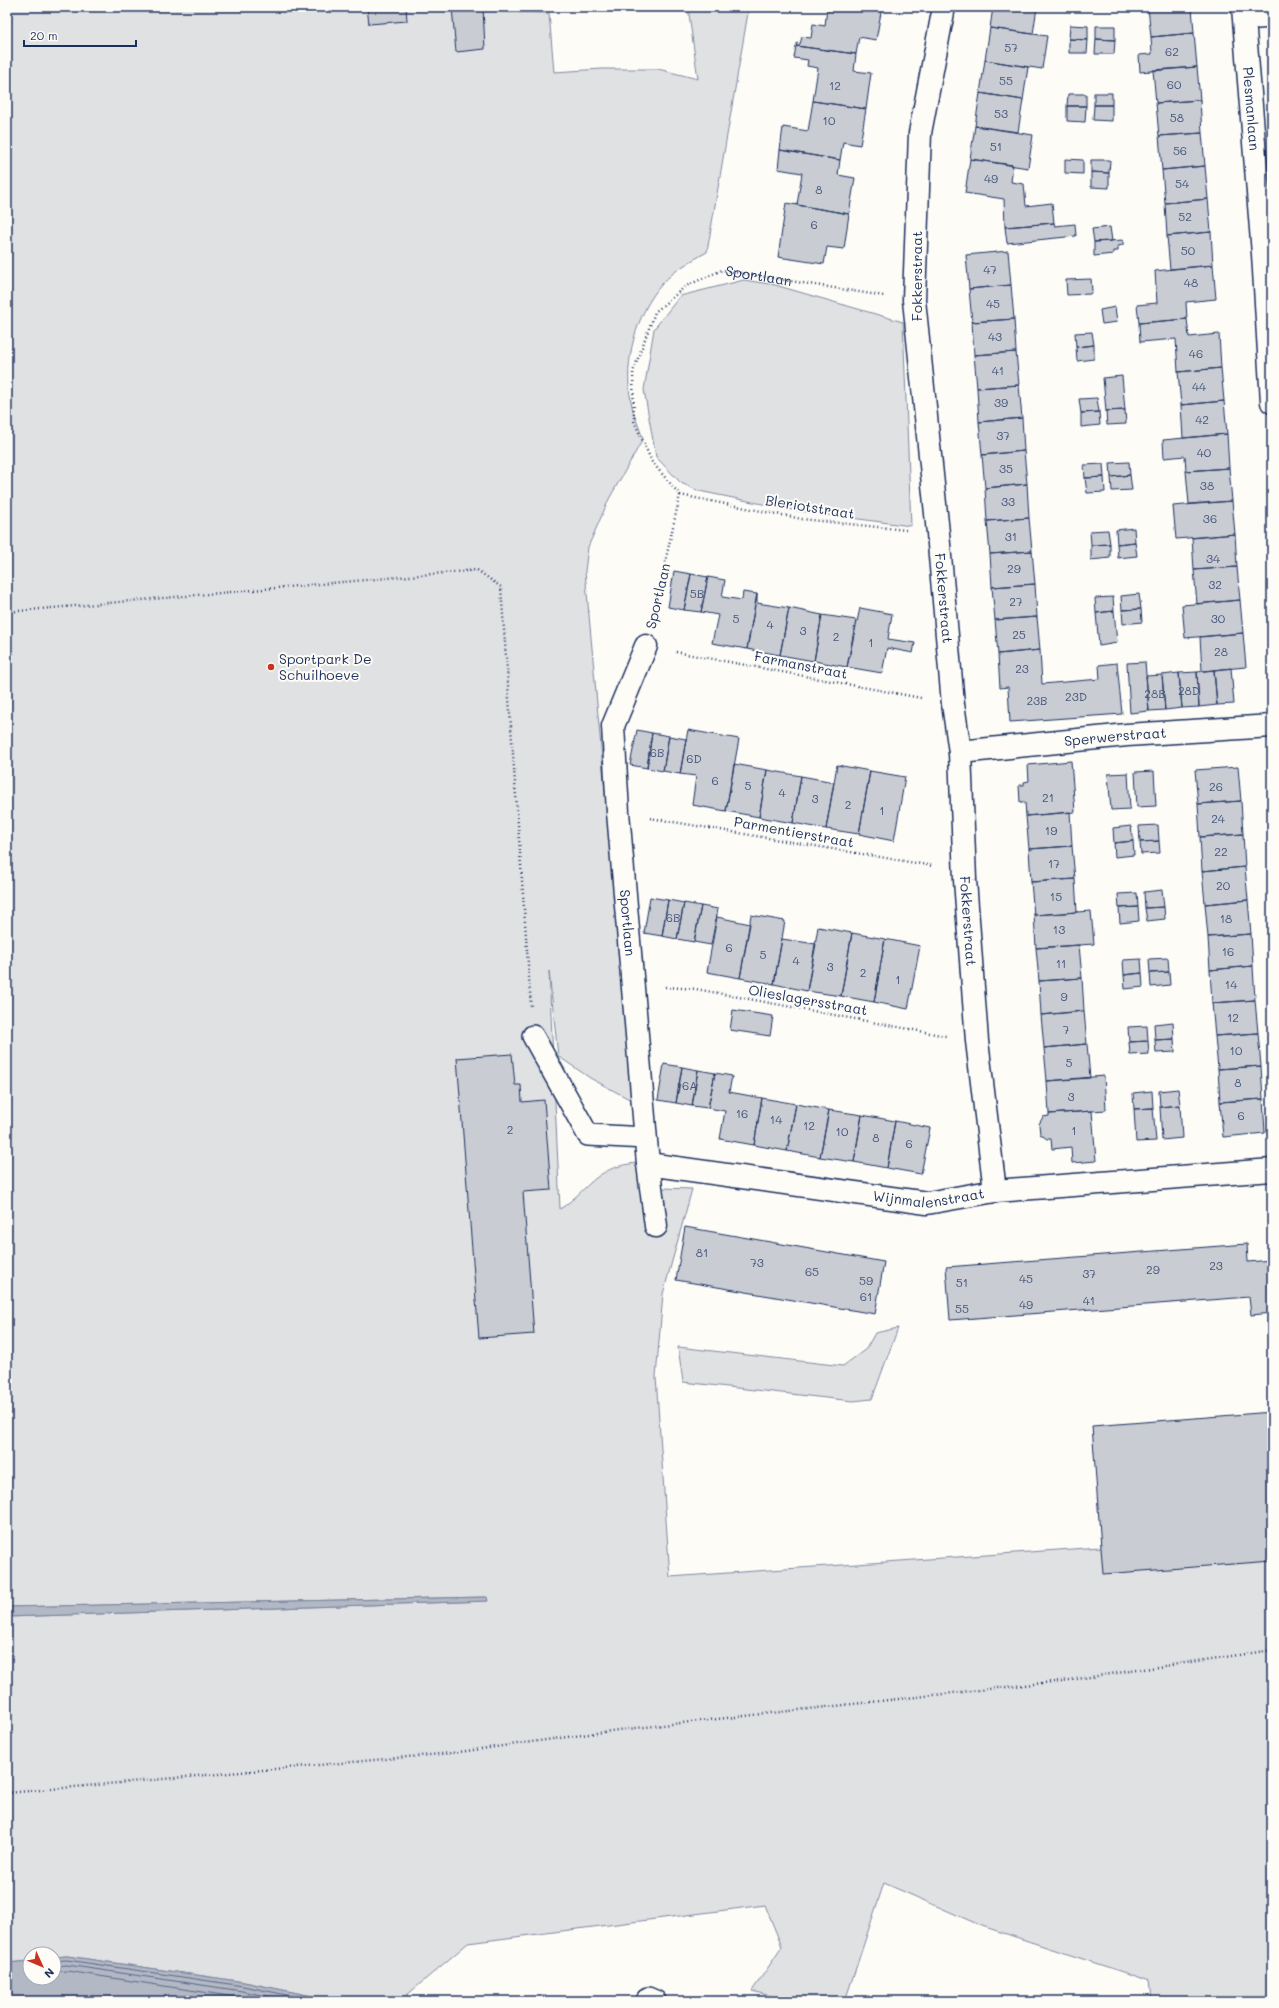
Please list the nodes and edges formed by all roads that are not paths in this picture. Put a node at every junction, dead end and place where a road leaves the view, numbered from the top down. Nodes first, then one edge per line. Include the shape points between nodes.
1 (944, 7) edge
2 (1243, 13) edge
3 (1272, 17) edge
4 (1271, 376) edge
5 (1272, 402) edge
6 (646, 646) road end
7 (1272, 726) edge
8 (960, 752) junction
9 (533, 1036) road end
10 (646, 1138) junction
11 (648, 1164) junction
12 (1272, 1170) edge
13 (995, 1191) junction
14 (656, 1226) dead end

1 - 8 street, Fokkerstraat via 920,133 914,300 953,704
2 - 3 lane
2 - 4 street, Plesmanlaan
4 - 5 street, Plesmanlaan
6 - 10 street, Sportlaan via 613,726
7 - 8 street, Sperwerstraat via 1127,735
8 - 13 street, Fokkerstraat via 965,880 978,1041
9 - 10 lane via 588,1135
10 - 11 street, Sportlaan
11 - 13 street, Wijnmalenstraat via 927,1203
11 - 14 street
12 - 13 street, Wijnmalenstraat

